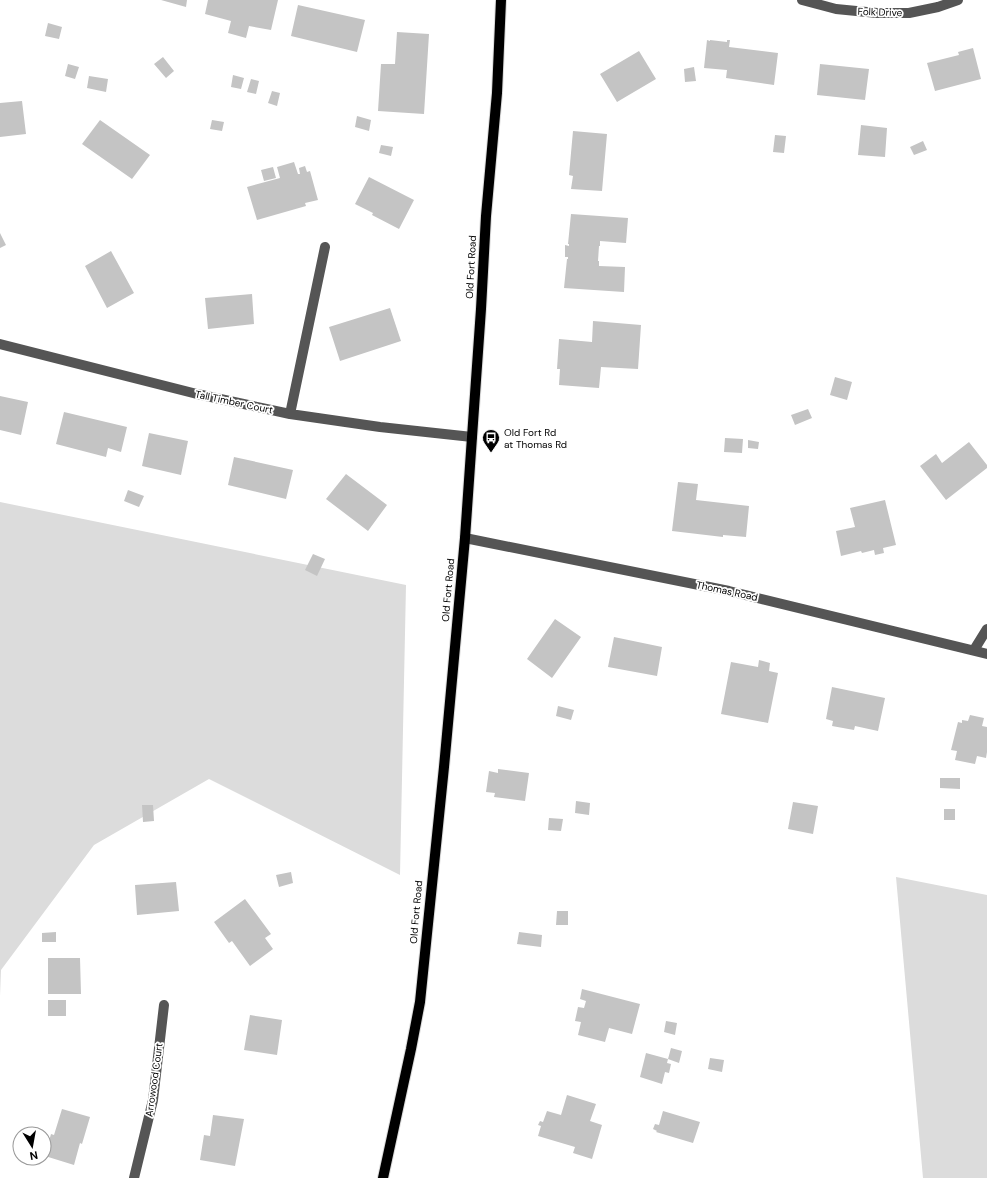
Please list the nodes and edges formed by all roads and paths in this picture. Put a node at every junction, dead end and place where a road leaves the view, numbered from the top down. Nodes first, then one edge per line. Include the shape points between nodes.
1 (500, 0) edge
2 (802, 0) edge
3 (958, 0) edge
4 (325, 247) dead end
5 (0, 344) edge
6 (290, 414) junction
7 (472, 437) junction
8 (465, 538) junction
9 (987, 629) edge
10 (974, 650) junction
11 (987, 654) edge
12 (164, 1005) dead end
13 (134, 1178) edge
14 (383, 1178) edge

1 - 7 main road, Old Fort Road via 497,93 486,216
2 - 3 street, Folk Drive via 836,9 878,13 909,13
4 - 6 street
5 - 6 street, Tall Timber Court via 197,394
6 - 7 street, Tall Timber Court
7 - 8 main road, Old Fort Road
8 - 10 street, Thomas Road via 729,591
8 - 14 main road, Old Fort Road via 420,1002
9 - 10 street
10 - 11 street, Thomas Road
12 - 13 street, Arrowood Court via 153,1100

